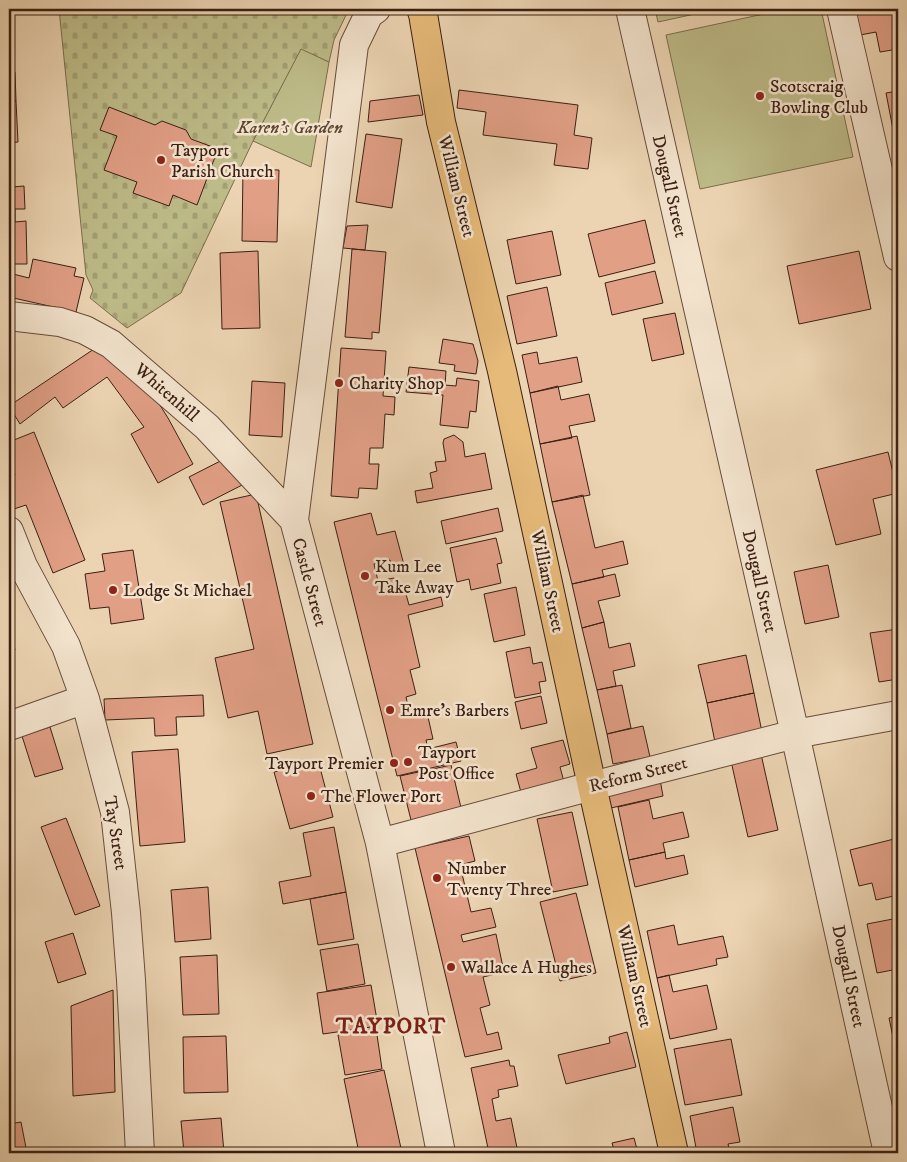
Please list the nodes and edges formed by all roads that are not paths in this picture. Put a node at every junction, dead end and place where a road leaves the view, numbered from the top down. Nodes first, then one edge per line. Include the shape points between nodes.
1 (376, 9) edge
2 (421, 9) edge
3 (630, 9) edge
4 (840, 9) edge
5 (898, 257) edge
6 (9, 316) edge
7 (294, 520) junction
8 (9, 531) edge
9 (85, 698) junction
10 (898, 715) edge
11 (9, 726) edge
12 (795, 734) junction
13 (592, 786) junction
14 (380, 843) junction
15 (140, 1153) edge
16 (441, 1153) edge
17 (674, 1153) edge
18 (888, 1153) edge

1 - 7 street, Castle Street via 369,14 354,44
2 - 13 main road, William Street via 441,122 502,371
3 - 12 street, Dougall Street
4 - 5 street
6 - 7 street, Whitenhill via 60,322 85,330 111,344 207,427
7 - 14 street, Castle Street
8 - 9 street, Tay Street via 23,566 66,646
9 - 11 street
9 - 15 street, Tay Street via 116,812 130,961
10 - 12 street, Reform Street
12 - 13 street, Reform Street
12 - 18 street, Dougall Street
13 - 14 street, Reform Street
13 - 17 main road, William Street
14 - 16 street, Castle Street

